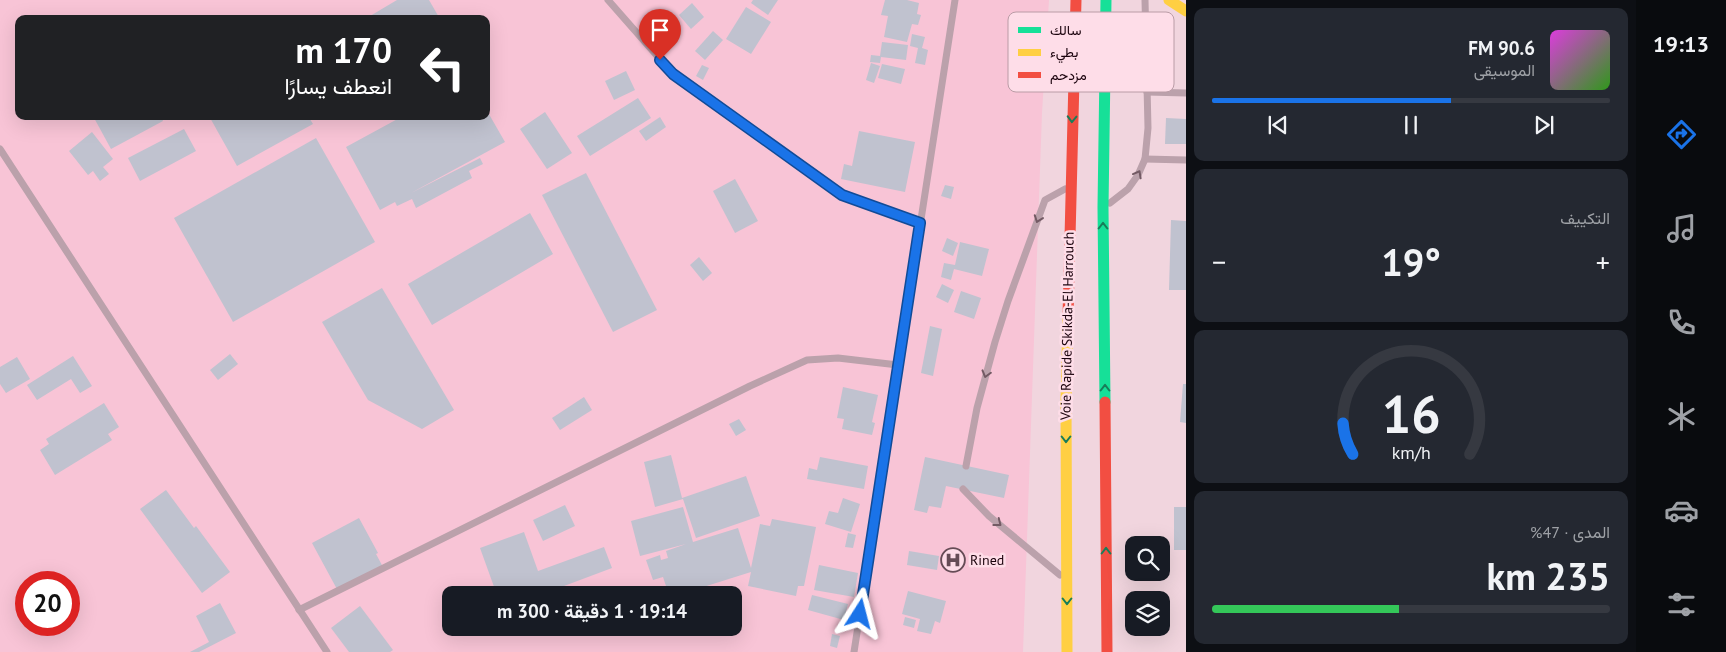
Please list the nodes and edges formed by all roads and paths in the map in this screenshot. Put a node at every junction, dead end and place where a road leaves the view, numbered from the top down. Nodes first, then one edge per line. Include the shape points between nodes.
1 (608, 0) edge
2 (955, 0) edge
3 (1169, 0) edge
4 (1186, 11) edge
5 (1073, 92) edge
6 (1105, 92) edge
7 (1147, 92) joint
8 (1186, 92) edge
9 (0, 149) edge
10 (1145, 160) junction
11 (1186, 160) edge
12 (1070, 187) junction
13 (1103, 207) junction
14 (920, 223) junction
15 (898, 365) junction
16 (966, 466) dead end
17 (963, 489) dead end
18 (1067, 580) junction
19 (299, 610) junction
20 (326, 652) edge
21 (854, 652) edge
22 (1067, 652) edge
23 (1107, 652) edge

1 - 14 lane via 681,80 842,195
2 - 14 lane
3 - 4 highway
5 -> 12 highway, Voie Rapide Skikda-El Harrouch
6 - 13 highway
7 - 8 lane
7 - 10 lane
9 - 19 lane
10 - 11 lane
13 -> 10 lane via 1128,189
12 -> 16 lane via 1045,200 1024,255 976,408
12 -> 18 highway, Voie Rapide Skikda-El Harrouch
23 -> 13 highway
14 - 15 lane
15 - 19 lane via 838,358 807,360
15 - 21 lane
17 -> 18 lane via 989,516
18 -> 22 highway, Voie Rapide Skikda-El Harrouch
19 - 20 lane

